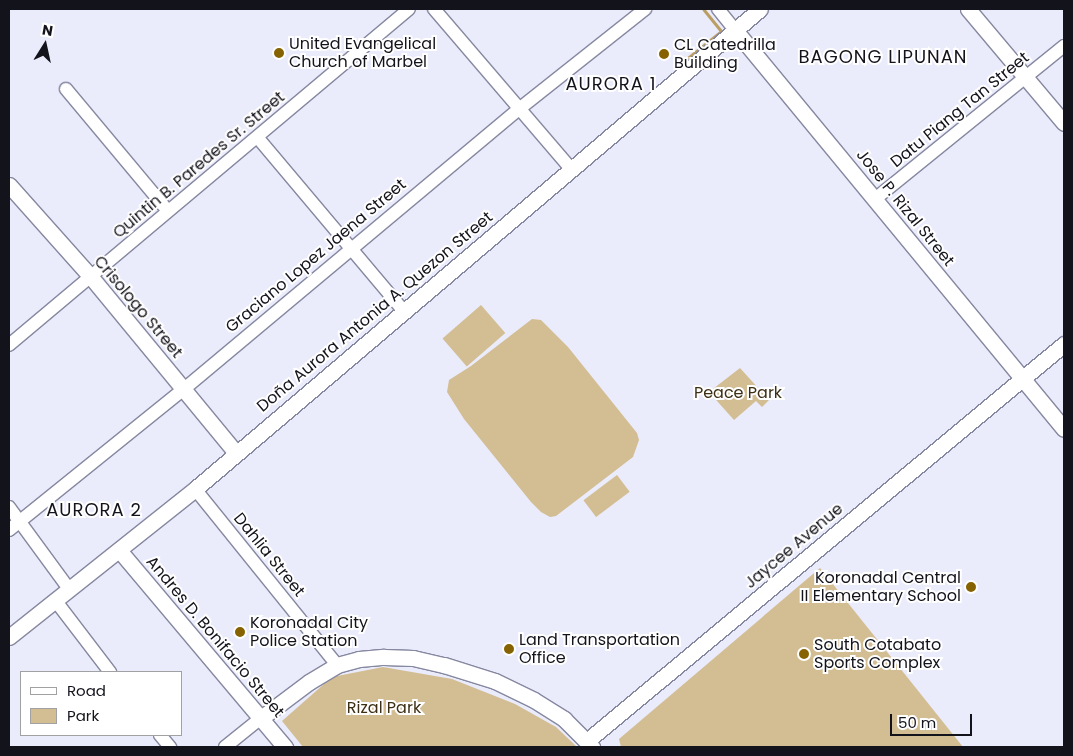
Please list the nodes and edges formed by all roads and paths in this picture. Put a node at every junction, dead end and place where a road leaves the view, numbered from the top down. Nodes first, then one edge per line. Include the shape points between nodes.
1 (409, 9) edge
2 (434, 9) edge
3 (645, 9) edge
4 (718, 9) edge
5 (760, 9) edge
6 (968, 9) edge
7 (735, 30) junction
8 (1064, 46) edge
9 (1026, 77) junction
10 (66, 88) dead end
11 (519, 109) junction
12 (1064, 123) edge
13 (258, 138) junction
14 (571, 169) junction
15 (9, 187) edge
16 (875, 199) junction
17 (167, 210) junction
18 (350, 248) junction
19 (91, 277) junction
20 (403, 310) junction
21 (1064, 344) edge
22 (9, 345) edge
23 (1023, 380) junction
24 (184, 389) junction
25 (1064, 429) edge
26 (236, 453) junction
27 (195, 489) junction
28 (9, 507) edge
29 (20, 521) junction
30 (9, 530) edge
31 (119, 550) junction
32 (69, 589) junction
33 (55, 600) junction
34 (9, 637) edge
35 (337, 665) junction
36 (109, 671) edge
37 (261, 718) junction
38 (161, 736) edge
39 (590, 744) edge
40 (170, 747) edge
41 (225, 747) edge
42 (285, 747) edge

1 - 13 street, Quintin B. Paredes Sr. Street
2 - 11 street
3 - 11 street, Graciano Lopez Jaena Street
4 - 7 street, Jose P. Rizal Street
5 - 7 street, Doña Aurora Antonia A. Quezon Street
6 - 9 street
7 - 14 street, Doña Aurora Antonia A. Quezon Street
7 - 16 street, Jose P. Rizal Street
8 - 9 street, Datu Piang Tan Street
9 - 12 street
9 - 16 street, Datu Piang Tan Street
10 - 17 street
11 - 14 street
11 - 18 street, Graciano Lopez Jaena Street
13 - 17 street, Quintin B. Paredes Sr. Street
13 - 18 street
14 - 20 street, Doña Aurora Antonia A. Quezon Street
15 - 19 street, Crisologo Street
16 - 23 street, Jose P. Rizal Street
17 - 19 street, Quintin B. Paredes Sr. Street
18 - 20 street
18 - 24 street, Graciano Lopez Jaena Street
19 - 22 street, Quintin B. Paredes Sr. Street
19 - 24 street, Crisologo Street
20 - 26 street, Doña Aurora Antonia A. Quezon Street
21 - 23 street, Jaycee Avenue
23 - 25 street, Jose P. Rizal Street
23 - 39 street, Jaycee Avenue
24 - 26 street, Crisologo Street
24 - 29 street, Graciano Lopez Jaena Street
26 - 27 street, Doña Aurora Antonia A. Quezon Street
27 - 31 street, Doña Aurora Antonia A. Quezon Street
27 - 35 street, Dahlia Street
28 - 29 street
29 - 30 street, Graciano Lopez Jaena Street
29 - 32 street
31 - 32 street, Doña Aurora Antonia A. Quezon Street
31 - 37 street, Andres D. Bonifacio Street
32 - 33 street, Doña Aurora Antonia A. Quezon Street
33 - 34 street, Doña Aurora Antonia A. Quezon Street
33 - 36 street
35 - 37 street
35 - 39 street via 384,657 444,664 495,681 534,700 564,719
37 - 41 street
37 - 42 street, Andres D. Bonifacio Street
38 - 40 street

